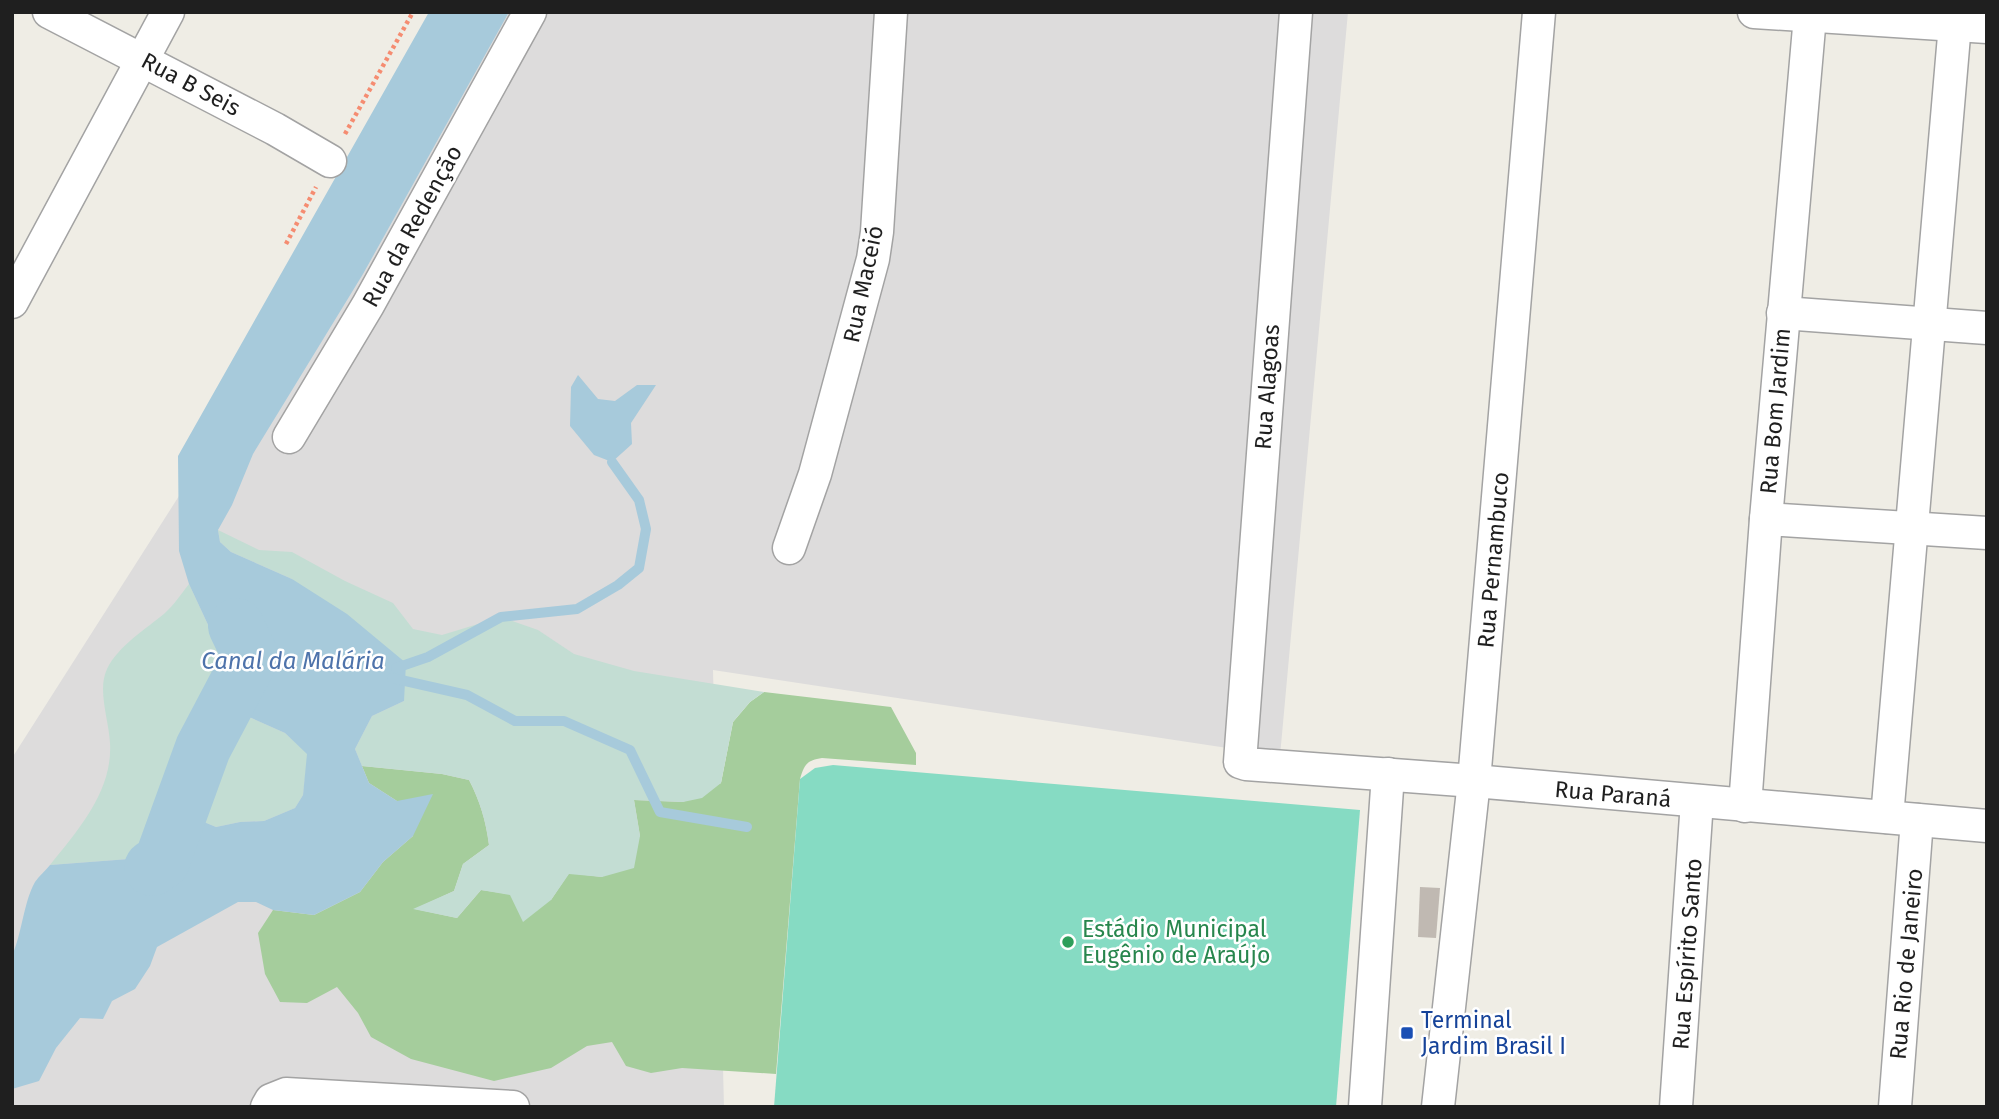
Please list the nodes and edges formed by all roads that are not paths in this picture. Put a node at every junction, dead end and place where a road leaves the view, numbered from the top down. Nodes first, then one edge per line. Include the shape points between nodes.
1 (49, 12) edge
2 (168, 12) edge
3 (530, 12) edge
4 (891, 12) edge
5 (1296, 12) edge
6 (1539, 12) edge
7 (1754, 12) edge
8 (1765, 13) edge
9 (1810, 16) junction
10 (1955, 24) junction
11 (1987, 27) edge
12 (145, 60) junction
13 (330, 161) road end
14 (12, 302) edge
15 (1783, 313) junction
16 (1931, 322) junction
17 (1987, 328) edge
18 (289, 437) dead end
19 (1766, 519) junction
20 (1911, 530) junction
21 (1987, 533) edge
22 (789, 548) dead end
23 (1240, 762) joint
24 (1388, 774) junction
25 (1474, 781) junction
26 (1697, 801) junction
27 (1745, 806) junction
28 (1902, 819) junction
29 (1987, 826) edge
30 (267, 1107) edge
31 (513, 1107) edge
32 (1365, 1107) edge
33 (1438, 1107) edge
34 (1676, 1107) edge
35 (1895, 1107) edge

1 - 12 street, Rua B Seis
2 - 12 street
3 - 18 street, Rua da Redenção via 368,305
4 - 22 street, Rua Maceió via 873,259 815,474
5 - 23 street, Rua Alagoas
6 - 25 street, Rua Pernambuco
7 - 8 street
8 - 9 street
9 - 10 street
9 - 15 street, Rua Bom Jardim
10 - 11 street
10 - 16 street, Rua Rio de Janeiro
12 - 13 street, Rua B Seis
12 - 14 street
15 - 16 street
15 - 19 street, Rua Bom Jardim
16 - 17 street
16 - 20 street, Rua Rio de Janeiro
19 - 20 street
19 - 27 street, Rua Bom Jardim
20 - 21 street
20 - 28 street, Rua Rio de Janeiro
23 - 24 street, Rua Paraná
24 - 25 street, Rua Paraná
24 - 32 street
25 - 26 street, Rua Paraná
25 - 33 street, Rua Pernambuco
26 - 27 street, Rua Paraná
26 - 34 street, Rua Espírito Santo
27 - 28 street, Rua Paraná
28 - 29 street, Rua Paraná
28 - 35 street, Rua Rio de Janeiro
30 - 31 street via 271,1100 286,1094

